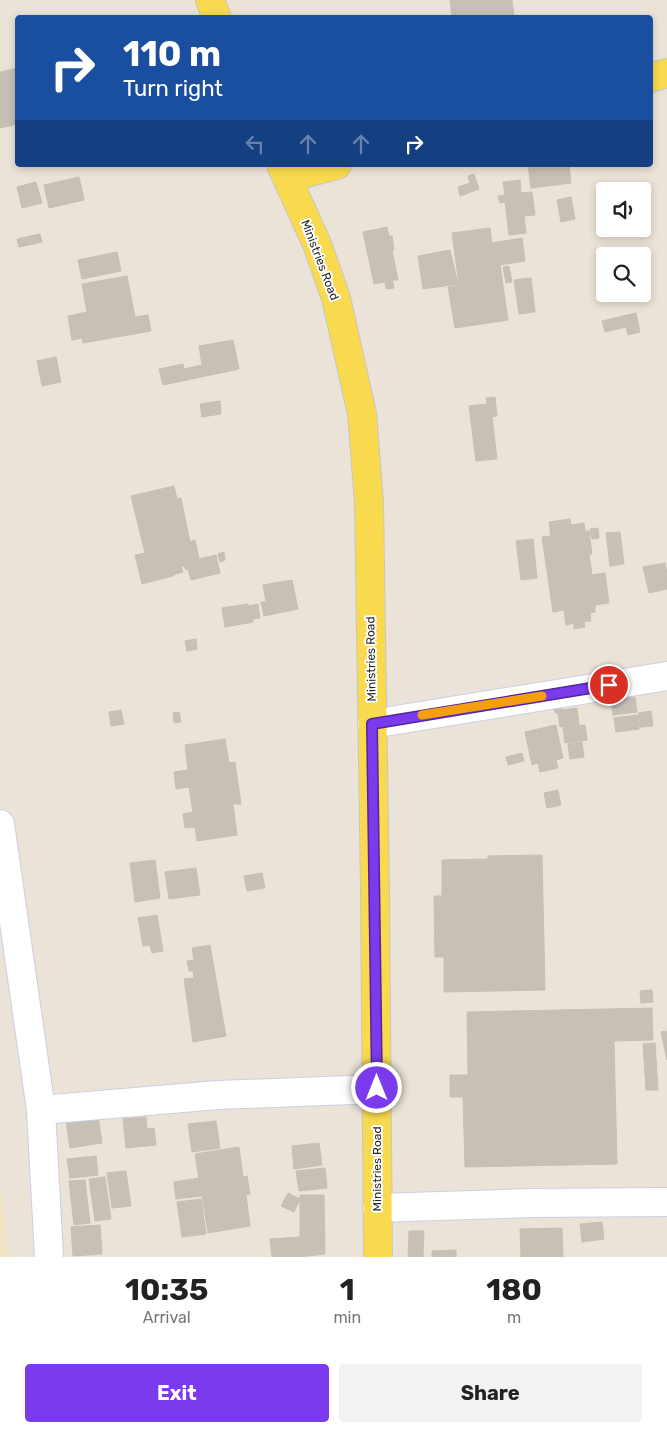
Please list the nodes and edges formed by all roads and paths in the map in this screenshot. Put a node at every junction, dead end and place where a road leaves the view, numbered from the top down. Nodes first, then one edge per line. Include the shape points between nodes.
1 (210, 0) edge
2 (216, 15) edge
3 (667, 73) edge
4 (653, 77) edge
5 (322, 167) edge
6 (284, 172) edge
7 (667, 676) edge
8 (372, 724) junction
9 (0, 824) edge
10 (377, 1088) junction
11 (41, 1110) junction
12 (667, 1202) edge
13 (376, 1208) junction
14 (49, 1257) edge
15 (378, 1257) edge

1 - 2 main road
3 - 4 main road
5 - 6 main road
6 - 8 main road, Ministries Road via 317,244 336,298 362,414 369,502
7 - 8 street
8 - 10 main road, Ministries Road
9 - 11 street
10 - 11 street via 218,1095
10 - 13 main road, Ministries Road
11 - 14 street
12 - 13 street
13 - 15 main road, Ministries Road

